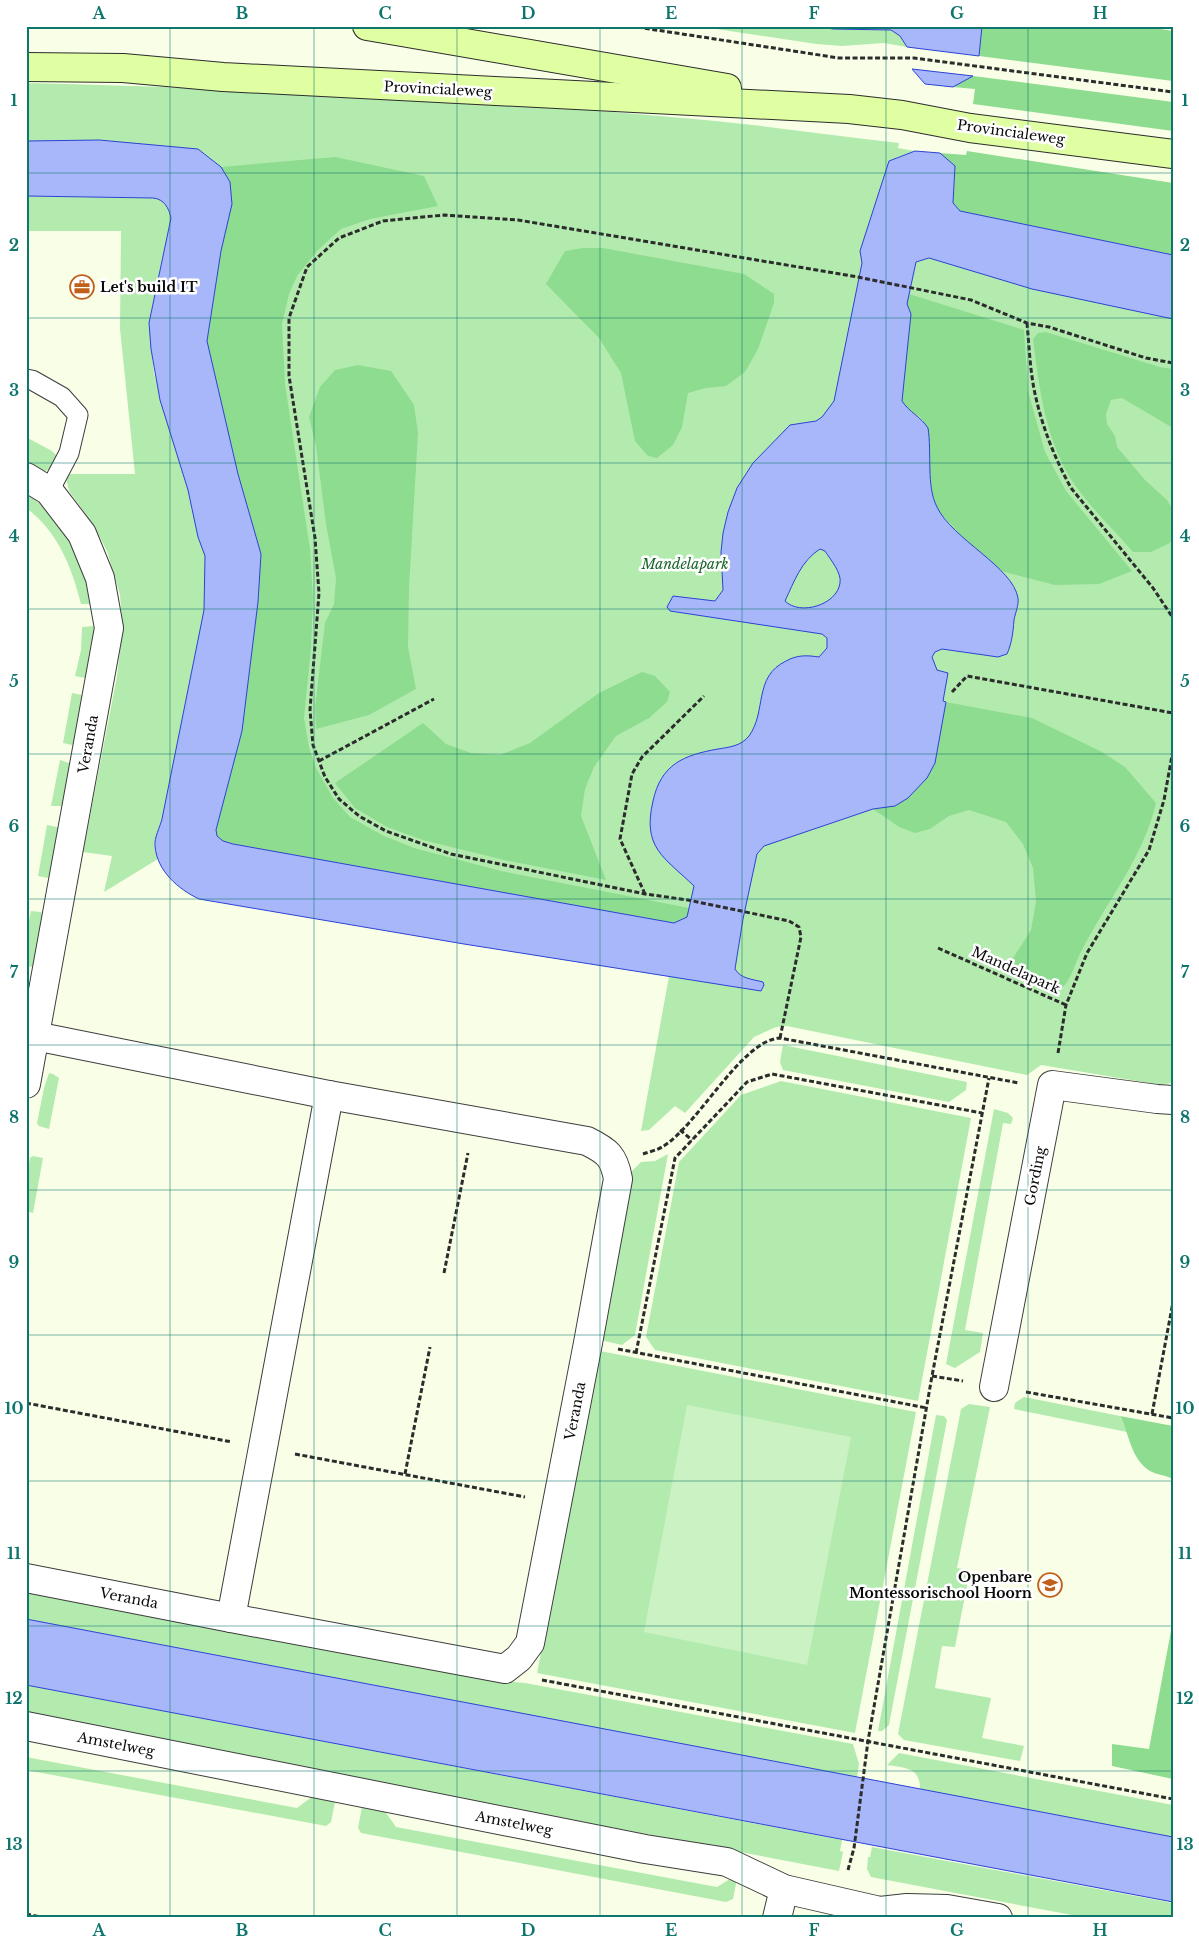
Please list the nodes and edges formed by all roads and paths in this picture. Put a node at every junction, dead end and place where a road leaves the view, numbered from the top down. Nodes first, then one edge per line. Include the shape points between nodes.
1 (367, 26) edge
2 (630, 26) edge
3 (26, 67) edge
4 (1173, 92) edge
5 (849, 110) junction
6 (1173, 154) edge
7 (1027, 323) junction
8 (1173, 363) edge
9 (26, 379) edge
10 (37, 484) edge
11 (1173, 618) edge
12 (952, 692) dead end
13 (704, 696) dead end
14 (434, 699) dead end
15 (1173, 713) edge
16 (1173, 750) edge
17 (319, 761) junction
18 (645, 894) junction
19 (938, 948) dead end
20 (1066, 1004) junction
21 (35, 1036) junction
22 (780, 1038) junction
23 (989, 1078) junction
24 (26, 1084) edge
25 (1052, 1085) junction
26 (329, 1095) junction
27 (1173, 1100) edge
28 (982, 1113) junction
29 (474, 1121) junction
30 (680, 1130) junction
31 (692, 1140) junction
32 (611, 1156) junction
33 (444, 1273) dead end
34 (1173, 1302) edge
35 (588, 1343) junction
36 (430, 1347) dead end
37 (636, 1353) junction
38 (994, 1387) joint
39 (926, 1408) junction
40 (1152, 1414) junction
41 (1173, 1418) edge
42 (405, 1474) dead end
43 (26, 1578) edge
44 (231, 1618) junction
45 (505, 1669) junction
46 (26, 1726) edge
47 (868, 1741) junction
48 (1173, 1799) edge
49 (854, 1848) dead end
50 (784, 1889) junction
51 (906, 1913) edge
52 (26, 1914) edge
53 (45, 1918) edge
54 (777, 1918) edge
55 (998, 1918) edge

1 - 5 main road, Provincialeweg
2 - 4 path via 839,58 914,58
3 - 5 main road, Provincialeweg via 123,68 223,77
5 - 6 main road, Provincialeweg
7 - 8 path
7 - 11 path via 1034,389 1050,448 1071,488 1153,588
7 - 17 path via 971,300 858,277 518,220 444,215 383,221 338,238 307,267 289,318 289,376 317,557 319,593 310,710 313,746
9 - 10 lane via 62,397 78,415 69,453
10 - 21 street, Veranda via 82,534 100,578 109,628
12 - 15 path via 967,676
13 - 18 path via 642,757 632,774 620,839
14 - 17 path
16 - 20 path via 1164,800 1148,850 1087,953
17 - 18 path via 339,799 359,816 386,831 451,854
18 - 22 path via 789,921 799,927 801,937
19 - 20 path, Mandelapark
20 - 25 path, Mandelapark
21 - 24 street, Veranda
21 - 26 street
22 - 23 path
22 - 30 path via 763,1042 740,1062
23 - 25 path
23 - 28 path
25 - 27 street
25 - 38 street, Gording
26 - 29 street
26 - 44 street
28 - 31 path via 772,1074 747,1082
28 - 39 path
29 - 32 street via 587,1141
29 - 33 path
30 - 31 path
30 - 32 path via 662,1147 635,1156
31 - 37 path via 675,1158
32 - 35 street, Veranda via 618,1179
34 - 40 path
35 - 37 path
35 - 45 street, Veranda via 530,1644
36 - 42 path
37 - 39 path
38 - 40 path
39 - 47 path
40 - 41 path
43 - 44 street, Veranda
44 - 45 street, Veranda
45 - 47 path via 528,1677
46 - 50 street, Amstelweg via 645,1849 727,1862
47 - 48 path
47 - 49 path
50 - 51 street, Amstelweg via 880,1911
50 - 54 street
51 - 55 street, Amstelweg via 947,1908
52 - 53 path

